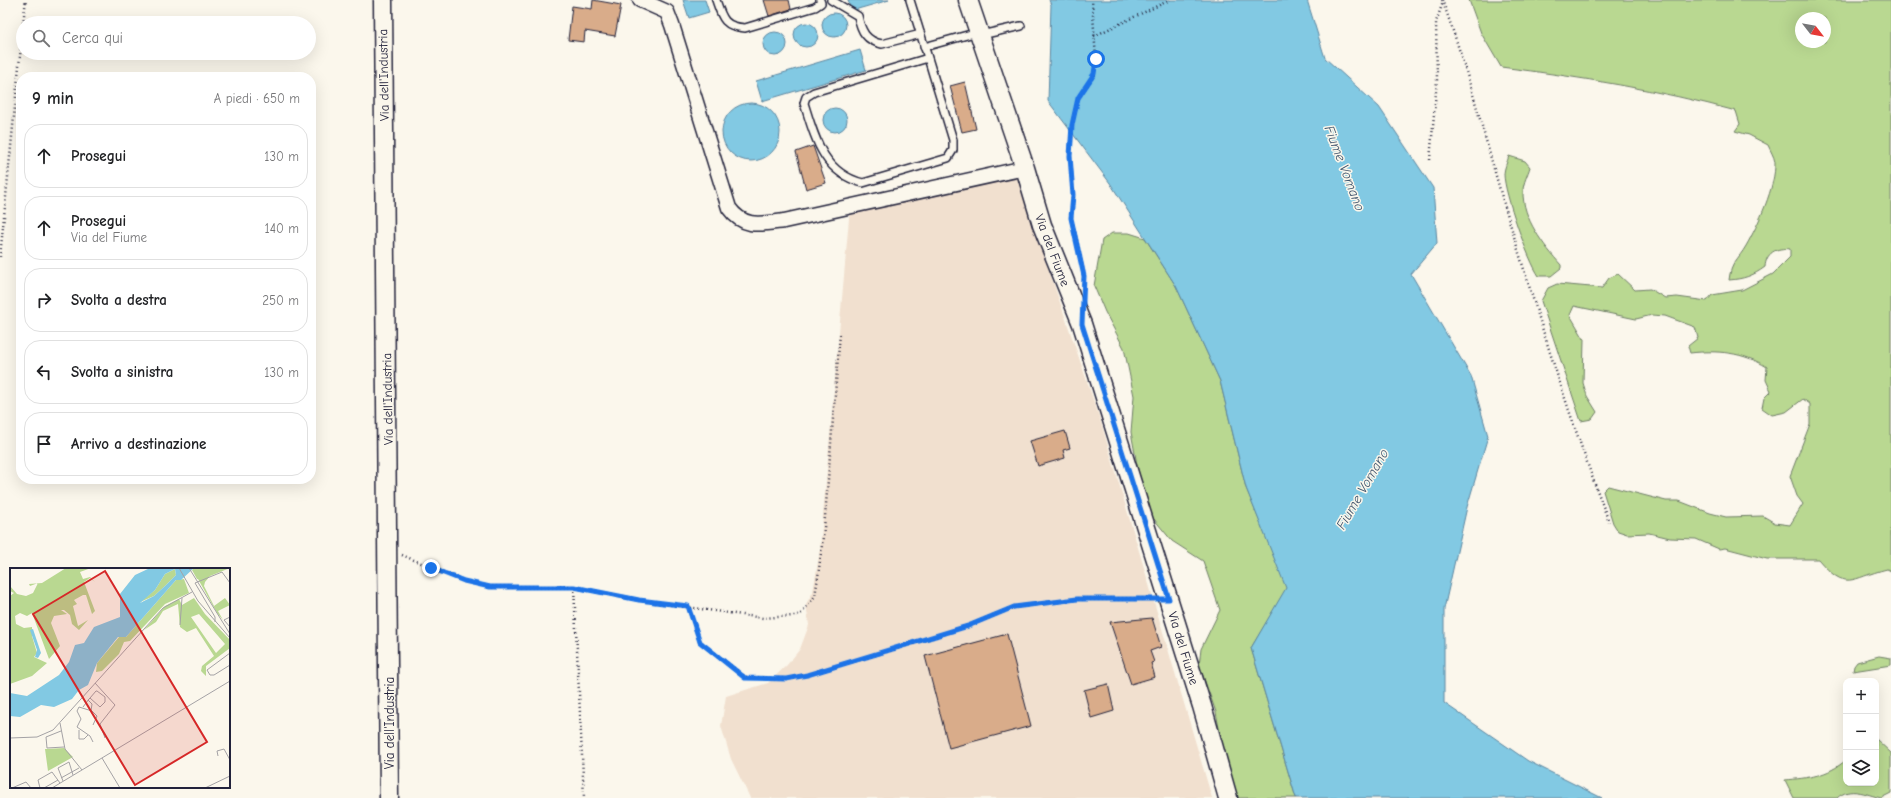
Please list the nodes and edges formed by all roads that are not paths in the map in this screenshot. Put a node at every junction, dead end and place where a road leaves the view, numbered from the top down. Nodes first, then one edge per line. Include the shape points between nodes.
1 (383, 0) edge
2 (640, 0) edge
3 (716, 0) edge
4 (820, 0) edge
5 (831, 0) edge
6 (910, 0) edge
7 (968, 0) edge
8 (1022, 26) dead end
9 (921, 34) junction
10 (979, 34) junction
11 (924, 47) junction
12 (928, 58) junction
13 (1025, 168) junction
14 (389, 798) edge
15 (1228, 798) edge

1 - 14 street, Via dell'Industria
2 - 13 street via 667,12 729,208 735,216 747,223 784,221
3 - 4 lane via 722,19 735,27 745,28 815,7 821,3
5 - 9 lane via 858,16 864,35 876,43 882,44
6 - 9 lane
7 - 10 street, Via del Fiume
8 - 10 lane
9 - 11 lane
10 - 11 lane
10 - 13 street, Via del Fiume
11 - 12 lane
12 - 12 lane via 814,92 806,97 804,104 817,145 828,161 843,174 863,183 948,158 953,150 953,140
13 - 15 street, Via del Fiume via 1042,225 1082,324 1202,706

